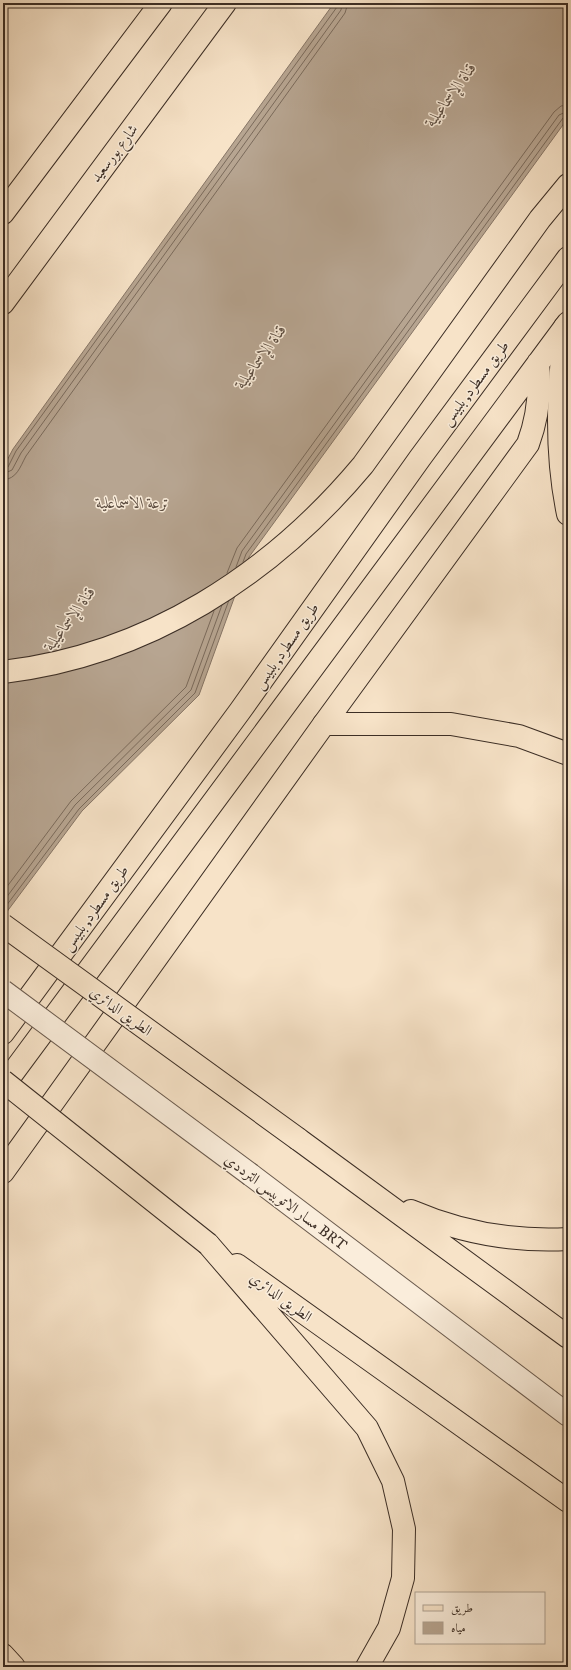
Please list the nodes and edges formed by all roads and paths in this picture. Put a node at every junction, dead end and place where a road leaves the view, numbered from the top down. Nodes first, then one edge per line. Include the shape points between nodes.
1 (161, 3) edge
2 (226, 3) edge
3 (568, 185) edge
4 (3, 213) edge
5 (568, 258) edge
6 (3, 303) edge
7 (566, 325) edge
8 (538, 363) junction
9 (568, 514) edge
10 (3, 672) edge
11 (324, 724) junction
12 (568, 754) edge
13 (3, 925) edge
14 (3, 991) edge
15 (3, 1033) edge
16 (3, 1081) edge
17 (3, 1086) edge
18 (3, 1172) edge
19 (376, 1195) junction
20 (568, 1239) edge
21 (208, 1244) junction
22 (568, 1337) edge
23 (568, 1415) edge
24 (568, 1501) edge
25 (3, 1655) edge
26 (14, 1667) edge
27 (367, 1667) edge

1 - 4 main road
2 - 6 main road, شارع بورسعيد
3 - 10 main road via 540,219 363,465 336,498 280,550 241,580 206,602 131,639 91,653
5 - 15 main road, طريق مسطرد, بلبيس
7 - 8 main road, طريق مسطرد, بلبيس
7 - 9 main road via 558,416
8 - 11 main road via 539,403 536,422 528,444
8 - 17 main road, طريق مسطرد, بلبيس
11 - 12 main road via 451,724 519,736
11 - 18 main road
13 - 19 main road, الطريق الدائري, bridge
14 - 23 lane, مسار الاتوبيس الترددي BRT, bridge via 251,1174
16 - 21 main road, الطريق الدائري, bridge
19 - 20 main road via 428,1219 458,1229 520,1239
19 - 22 main road, الطريق الدائري
21 - 24 main road, الطريق الدائري
21 - 27 main road via 367,1428 393,1481 404,1529 403,1578 389,1628
25 - 26 main road

